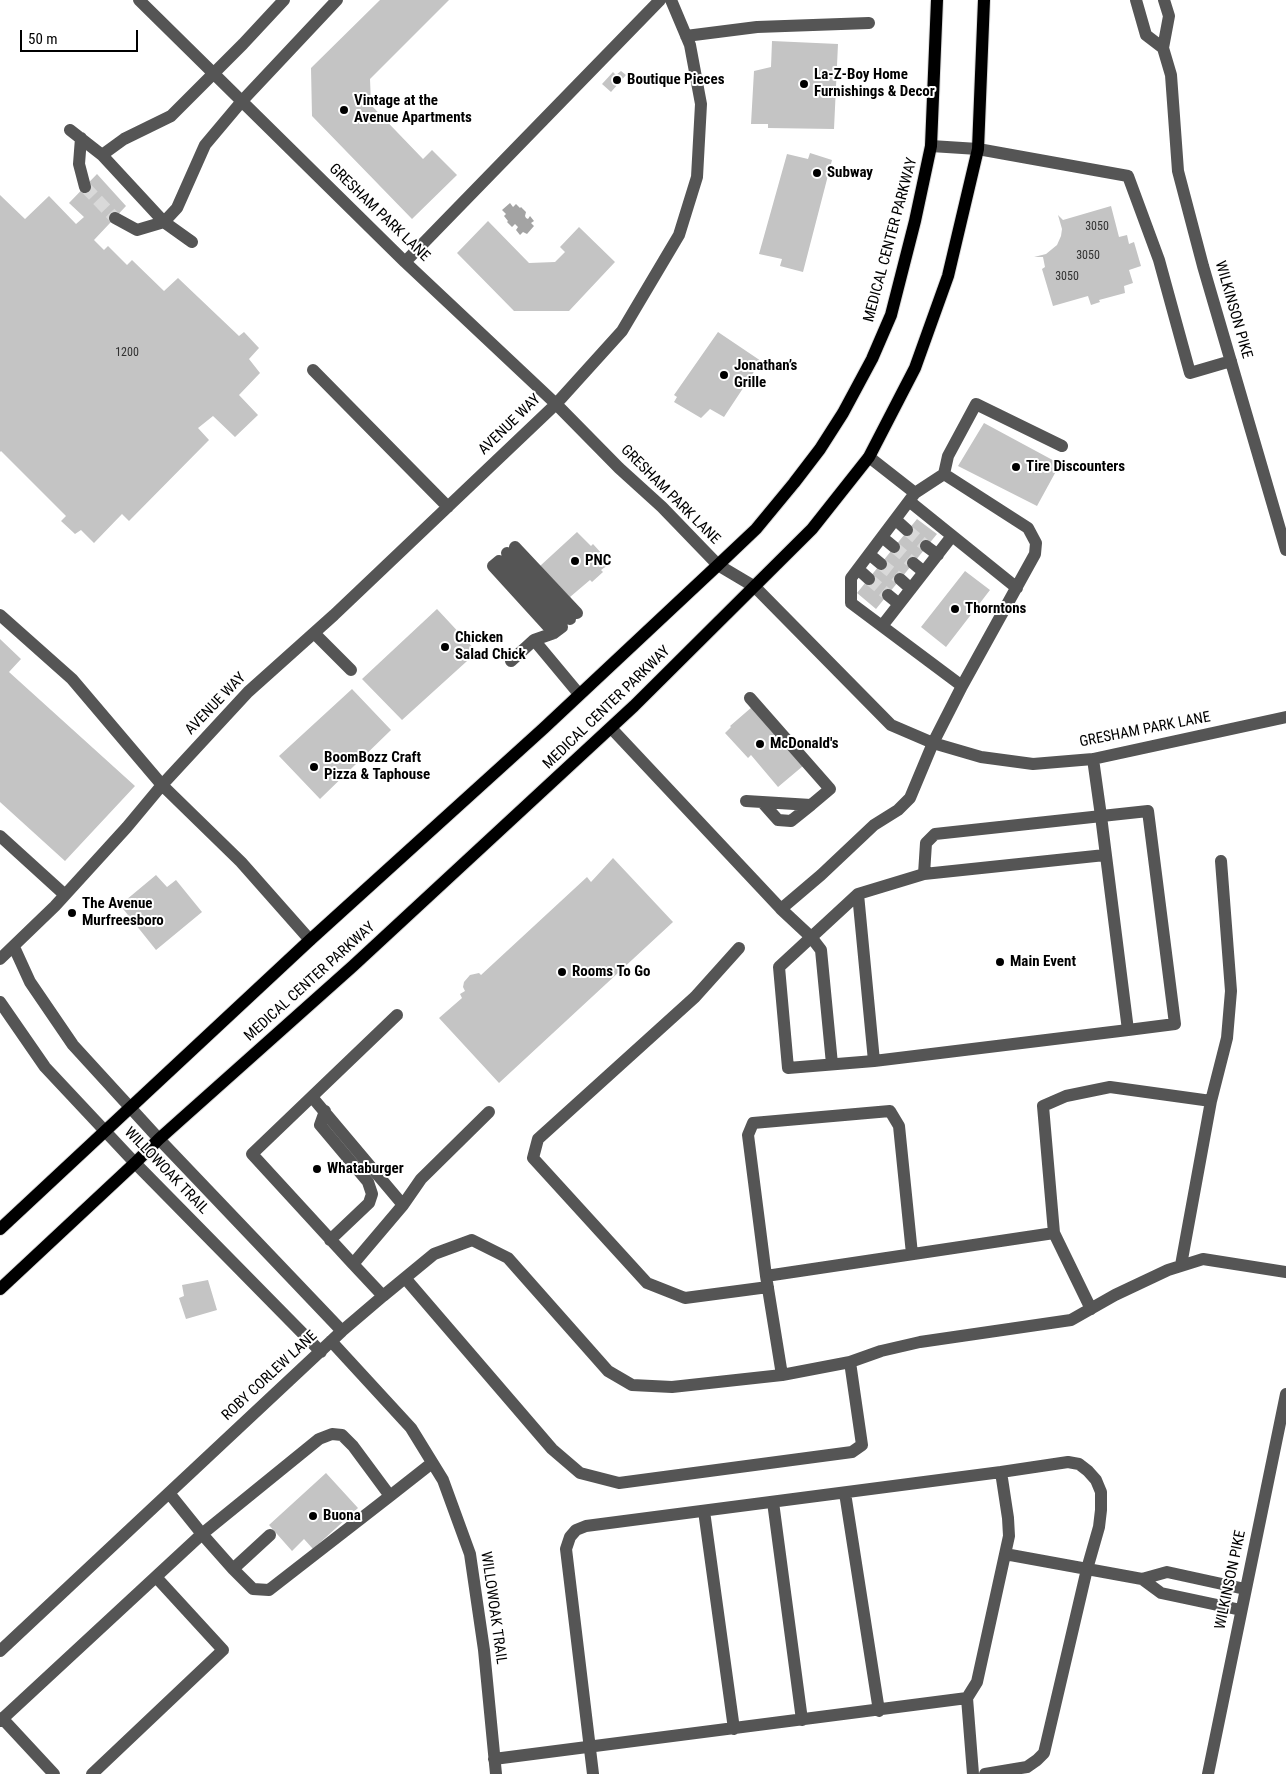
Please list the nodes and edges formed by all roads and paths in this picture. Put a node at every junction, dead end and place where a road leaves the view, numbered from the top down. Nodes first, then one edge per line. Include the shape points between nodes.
1 (139, 0) edge
2 (284, 0) edge
3 (337, 0) edge
4 (660, 0) edge
5 (671, 0) edge
6 (937, 0) edge
7 (984, 0) edge
8 (1136, 0) edge
9 (1164, 0) edge
10 (869, 23) dead end
11 (686, 36) junction
12 (1163, 48) junction
13 (213, 73) junction
14 (242, 101) junction
15 (70, 130) dead end
16 (80, 138) junction
17 (932, 146) junction
18 (978, 149) junction
19 (102, 155) junction
20 (85, 187) tunnel mouth
21 (115, 218) tunnel mouth
22 (164, 222) junction
23 (192, 242) dead end
24 (405, 262) junction
25 (1231, 361) junction
26 (313, 370) dead end
27 (556, 404) junction
28 (1062, 446) dead end
29 (869, 457) junction
30 (944, 474) junction
31 (912, 497) junction
32 (448, 507) junction
33 (896, 520) junction
34 (907, 530) tunnel mouth
35 (952, 536) junction
36 (882, 537) junction
37 (926, 546) tunnel mouth
38 (894, 547) tunnel mouth
39 (1286, 550) edge
40 (869, 554) junction
41 (938, 555) junction
42 (913, 563) tunnel mouth
43 (880, 564) tunnel mouth
44 (718, 565) junction
45 (858, 569) junction
46 (924, 572) junction
47 (868, 579) tunnel mouth
48 (900, 580) tunnel mouth
49 (755, 588) junction
50 (1017, 588) junction
51 (911, 589) junction
52 (888, 595) tunnel mouth
53 (899, 604) junction
54 (0, 615) edge
55 (566, 623) junction
56 (882, 626) junction
57 (314, 633) junction
58 (534, 640) junction
59 (511, 661) dead end
60 (351, 670) dead end
61 (962, 686) junction
62 (579, 694) junction
63 (750, 698) dead end
64 (1286, 718) edge
65 (611, 728) junction
66 (933, 744) junction
67 (1093, 759) junction
68 (162, 785) junction
69 (746, 801) dead end
70 (762, 802) junction
71 (811, 805) junction
72 (1100, 816) junction
73 (0, 836) edge
74 (1105, 854) junction
75 (1221, 861) dead end
76 (924, 874) junction
77 (858, 894) junction
78 (65, 895) junction
79 (781, 910) junction
80 (811, 937) junction
81 (310, 940) junction
82 (14, 946) junction
83 (740, 948) dead end
84 (0, 959) edge
85 (0, 1002) edge
86 (398, 1015) dead end
87 (1128, 1030) junction
88 (874, 1061) junction
89 (832, 1064) junction
90 (312, 1097) junction
91 (1211, 1101) junction
92 (130, 1107) junction
93 (325, 1111) junction
94 (489, 1112) dead end
95 (105, 1130) junction
96 (158, 1139) junction
97 (134, 1163) junction
98 (403, 1205) junction
99 (0, 1229) edge
100 (1054, 1233) junction
101 (330, 1240) junction
102 (912, 1254) junction
103 (354, 1264) junction
104 (1181, 1265) junction
105 (1286, 1272) edge
106 (405, 1278) junction
107 (767, 1281) junction
108 (0, 1289) edge
109 (383, 1296) junction
110 (1091, 1309) junction
111 (342, 1331) junction
112 (331, 1341) junction
113 (321, 1352) junction
114 (850, 1362) junction
115 (782, 1375) junction
116 (1286, 1394) edge
117 (432, 1463) junction
118 (1001, 1472) junction
119 (169, 1493) junction
120 (845, 1493) junction
121 (390, 1496) junction
122 (773, 1502) junction
123 (704, 1511) junction
124 (202, 1534) junction
125 (270, 1535) dead end
126 (1004, 1554) junction
127 (232, 1569) junction
128 (1087, 1569) junction
129 (156, 1577) junction
130 (1142, 1579) junction
131 (1246, 1589) junction
132 (1241, 1610) junction
133 (0, 1650) edge
134 (967, 1698) junction
135 (879, 1711) junction
136 (1, 1720) edge
137 (802, 1720) junction
138 (734, 1729) junction
139 (590, 1748) junction
140 (494, 1759) junction
141 (54, 1774) edge
142 (92, 1774) edge
143 (496, 1774) edge
144 (593, 1774) edge
145 (972, 1774) edge
146 (985, 1774) edge
147 (1208, 1774) edge

1 - 13 street, GRESHAM PARK LANE
2 - 13 street
3 - 14 street
4 - 24 street
5 - 11 street, AVENUE WAY
6 - 17 main road, MEDICAL CENTER PARKWAY
7 - 18 main road, MEDICAL CENTER PARKWAY
8 - 12 street via 1146,35
9 - 12 street via 1169,16
10 - 11 street via 757,27
11 - 27 street, AVENUE WAY via 702,104 697,178 679,235 622,330
12 - 25 street, WILKINSON PIKE via 1171,75 1178,171
13 - 14 street, GRESHAM PARK LANE
13 - 19 street via 171,116 124,139
14 - 22 street via 205,145 177,208
14 - 24 street, GRESHAM PARK LANE
15 - 16 street
16 - 19 street
16 - 20 street via 79,164
17 - 18 street
17 - 44 main road, MEDICAL CENTER PARKWAY via 891,315 872,359 820,449 756,528
18 - 25 street via 1128,176 1159,260 1190,373
18 - 29 main road, MEDICAL CENTER PARKWAY via 948,276 915,368
19 - 22 street
21 - 22 street via 137,230
22 - 23 street
24 - 27 street, GRESHAM PARK LANE
25 - 39 street, WILKINSON PIKE
26 - 32 street
27 - 32 street, AVENUE WAY
27 - 44 street, GRESHAM PARK LANE
28 - 30 street via 976,404 948,456
29 - 31 street
29 - 49 main road, MEDICAL CENTER PARKWAY via 812,529
30 - 31 street
30 - 50 street via 1028,528 1036,543 1035,554
31 - 33 street
31 - 35 street
32 - 57 street, AVENUE WAY
33 - 34 street
33 - 36 street
35 - 41 street
35 - 50 street
36 - 38 street
36 - 40 street
37 - 41 street
40 - 43 street
40 - 45 street
41 - 46 street
42 - 46 street
44 - 49 street, GRESHAM PARK LANE
44 - 62 main road, MEDICAL CENTER PARKWAY
45 - 47 street
45 - 56 street via 851,578 851,603
46 - 51 street
48 - 51 street
49 - 65 main road, MEDICAL CENTER PARKWAY
49 - 66 street, GRESHAM PARK LANE via 884,719
50 - 61 street
51 - 53 street
52 - 53 street
53 - 56 street
54 - 68 street via 72,679
55 - 55 street via 507,554
55 - 58 street
56 - 61 street
57 - 60 street
57 - 68 street, AVENUE WAY via 248,692
58 - 59 street
58 - 62 street
61 - 66 street
62 - 81 main road, MEDICAL CENTER PARKWAY
63 - 71 street via 830,788
64 - 67 street, GRESHAM PARK LANE
65 - 79 street
65 - 96 main road, MEDICAL CENTER PARKWAY via 354,966
66 - 67 street, GRESHAM PARK LANE via 981,757 1033,764
66 - 79 street via 910,798
67 - 72 street
68 - 78 street, AVENUE WAY
68 - 81 street via 241,862
69 - 70 street
70 - 71 street
70 - 71 street via 778,820 791,821
72 - 74 street
72 - 76 street via 935,834 926,843
72 - 87 street via 1148,811 1175,1024
73 - 78 street
74 - 76 street
74 - 87 street
75 - 91 street via 1231,991 1227,1038
76 - 77 street
77 - 80 street
77 - 88 street
78 - 82 street, AVENUE WAY
79 - 80 street
80 - 89 street via 821,950
80 - 89 street via 778,967 788,1068
81 - 92 main road, MEDICAL CENTER PARKWAY
82 - 84 street, AVENUE WAY
82 - 92 street, WILLOWOAK TRAIL via 30,982 73,1045
83 - 107 street via 695,997 538,1139 533,1158 646,1283 685,1298
85 - 95 street, WILLOWOAK TRAIL via 45,1067
86 - 90 street
87 - 88 street
88 - 89 street
90 - 93 street
90 - 101 street via 252,1154
91 - 100 street via 1110,1087 1066,1096 1043,1106
91 - 104 street
92 - 95 main road, MEDICAL CENTER PARKWAY
92 - 96 street, WILLOWOAK TRAIL
93 - 98 street
93 - 101 street via 320,1125 368,1182 372,1194 370,1203
94 - 98 street via 421,1179
95 - 97 street, WILLOWOAK TRAIL
95 - 99 main road, MEDICAL CENTER PARKWAY
96 - 97 main road, MEDICAL CENTER PARKWAY
96 - 111 street, WILLOWOAK TRAIL
97 - 108 main road, MEDICAL CENTER PARKWAY
97 - 113 street, WILLOWOAK TRAIL
98 - 103 street
100 - 102 street
100 - 110 street
101 - 103 street
102 - 107 street
102 - 107 street via 899,1126 890,1110 753,1123 748,1135
103 - 109 street
104 - 105 street, ROBY CORLEW LANE via 1203,1259
104 - 110 street, ROBY CORLEW LANE
106 - 109 street, ROBY CORLEW LANE
106 - 114 street via 552,1449 580,1473 619,1483 852,1452 862,1445
106 - 115 street, ROBY CORLEW LANE via 434,1254 472,1240 508,1258 608,1370 632,1385 672,1387
107 - 115 street
109 - 111 street, ROBY CORLEW LANE
110 - 114 street, ROBY CORLEW LANE via 1071,1320 920,1342
111 - 112 street, ROBY CORLEW LANE
112 - 113 street, ROBY CORLEW LANE
112 - 117 street, WILLOWOAK TRAIL via 411,1428
113 - 119 street, ROBY CORLEW LANE
114 - 115 street, ROBY CORLEW LANE
116 - 131 street, WILKINSON PIKE
117 - 121 street
117 - 140 street, WILLOWOAK TRAIL via 443,1480 470,1554 484,1650
118 - 120 street
118 - 126 street via 1008,1518
118 - 128 street via 1068,1462 1079,1464 1096,1480 1101,1492 1101,1510
119 - 124 street
119 - 133 street, ROBY CORLEW LANE
120 - 122 street
120 - 135 street
121 - 124 street via 353,1446 342,1435 332,1434 319,1439
121 - 127 street via 269,1590 253,1589
122 - 123 street
122 - 137 street
123 - 138 street
123 - 139 street via 586,1526 570,1537 566,1549
124 - 127 street
124 - 129 street
125 - 127 street
126 - 128 street
126 - 134 street via 977,1682
128 - 130 street
128 - 146 street via 1044,1753 1027,1767
129 - 136 street
129 - 142 street via 223,1650
130 - 131 street via 1167,1572
130 - 132 street via 1161,1593
131 - 132 street, WILKINSON PIKE
132 - 147 street, WILKINSON PIKE
134 - 135 street
134 - 145 street
135 - 137 street
136 - 141 street
137 - 138 street
138 - 139 street
139 - 140 street
139 - 144 street
140 - 143 street, WILLOWOAK TRAIL

